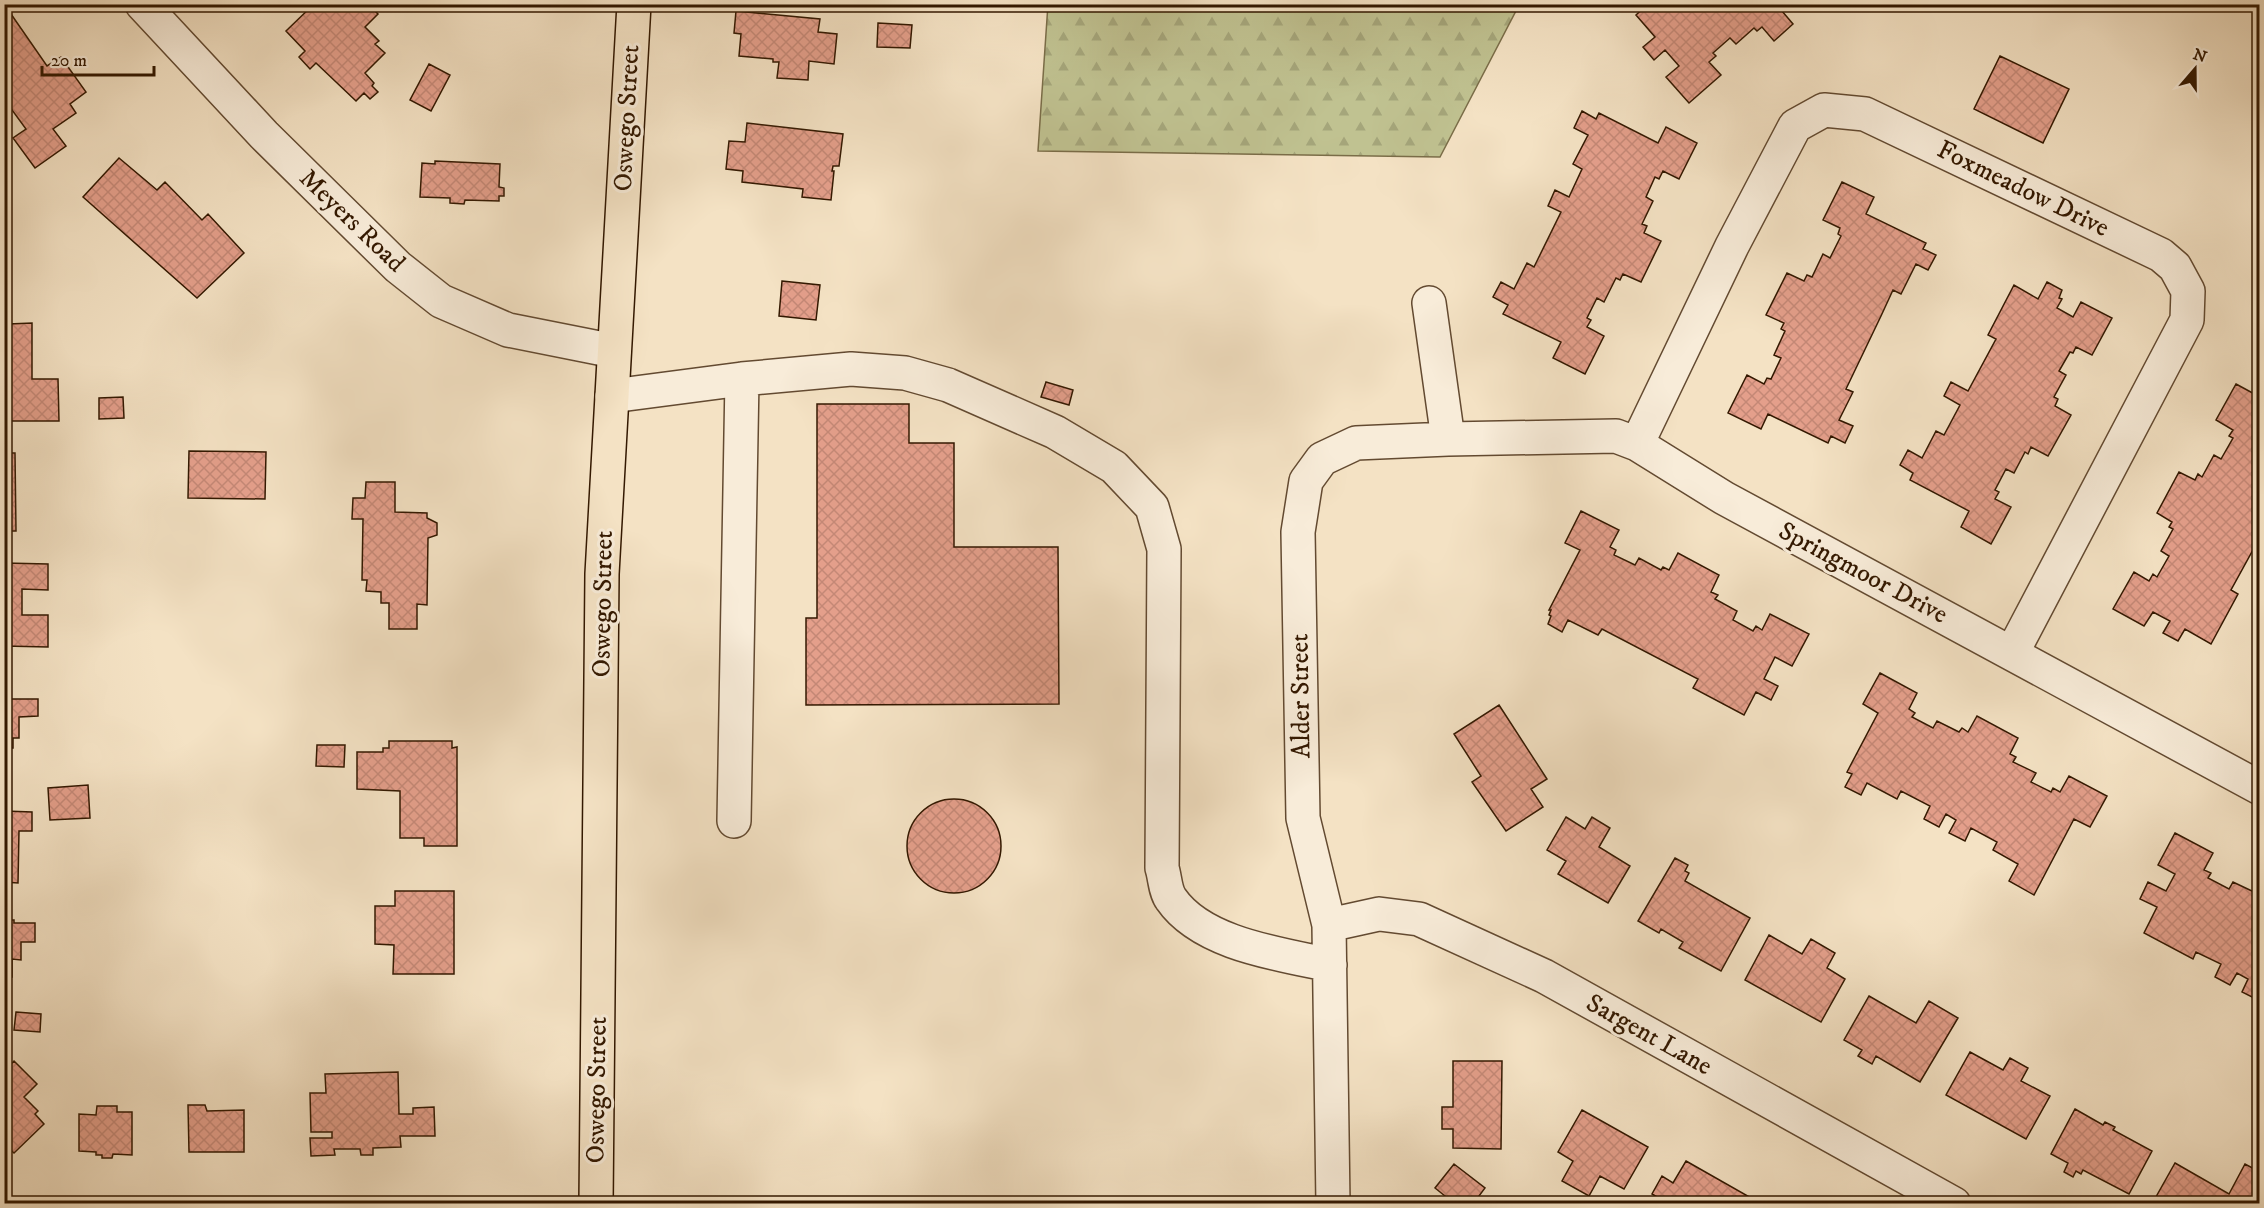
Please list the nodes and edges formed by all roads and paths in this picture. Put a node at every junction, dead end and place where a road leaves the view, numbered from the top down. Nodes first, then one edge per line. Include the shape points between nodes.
1 (142, 4) edge
2 (634, 4) edge
3 (1429, 303) dead end
4 (615, 351) junction
5 (742, 379) junction
6 (612, 396) junction
7 (1448, 439) junction
8 (1637, 444) junction
9 (2012, 653) junction
10 (2259, 788) edge
11 (734, 821) dead end
12 (1329, 925) junction
13 (1330, 965) junction
14 (596, 1203) edge
15 (1333, 1203) edge
16 (1954, 1203) edge

1 - 4 street, Meyers Road via 264,135 390,259 441,301 508,330
2 - 4 main road, Oswego Street
3 - 7 street
4 - 6 main road, Oswego Street
5 - 6 street
5 - 11 street
5 - 13 street via 851,369 905,373 948,385 1055,432 1114,467 1152,507 1164,549 1162,868 1169,897 1192,922 1226,939
6 - 14 main road, Oswego Street via 602,574
7 - 8 street, Springmoor Drive via 1616,436
7 - 12 street, Alder Street via 1356,443 1322,459 1306,481 1298,531 1303,818
8 - 9 street, Springmoor Drive via 1725,498
8 - 9 street, Foxmeadow Drive via 1732,246 1795,126 1824,110 1865,114 2161,255 2175,267 2188,291 2187,320
9 - 10 street, Springmoor Drive
12 - 13 street, Alder Street
12 - 16 street, Sargent Lane via 1379,914 1419,919 1544,976
13 - 15 street, Alder Street

